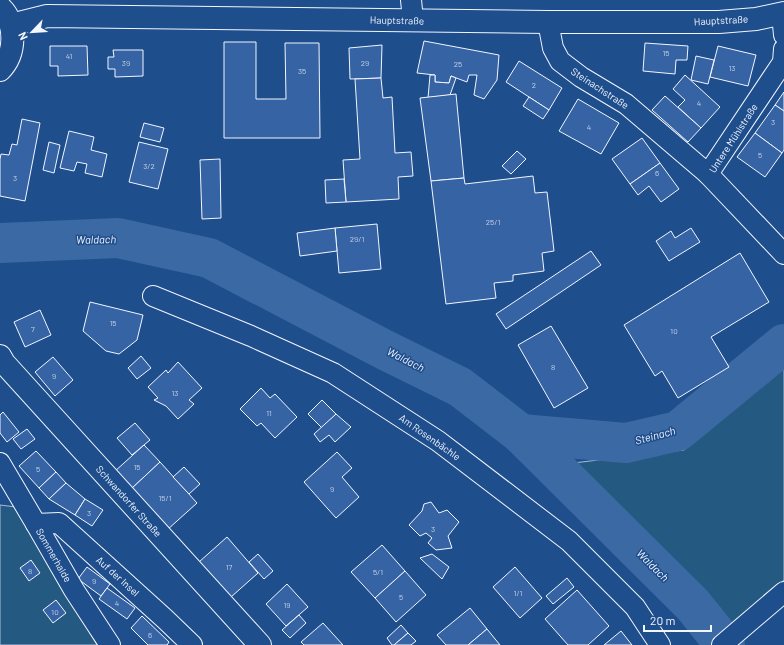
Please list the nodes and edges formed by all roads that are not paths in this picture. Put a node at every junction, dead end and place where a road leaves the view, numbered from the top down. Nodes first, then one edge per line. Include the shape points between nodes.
1 (412, 10) edge
2 (5, 16) edge
3 (783, 21) edge
4 (548, 22) junction
5 (784, 49) edge
6 (0, 70) edge
7 (708, 174) junction
8 (784, 254) edge
9 (153, 296) dead end
10 (0, 356) edge
11 (0, 463) edge
12 (36, 524) junction
13 (784, 592) edge
14 (110, 645) edge
15 (192, 645) edge
16 (260, 645) edge
17 (660, 645) edge
18 (722, 645) edge

1 - 2 main road, Hauptstraße
1 - 4 main road, Hauptstraße
2 - 6 main road via 13,40 10,55
3 - 4 main road, Hauptstraße via 756,19 719,22
4 - 7 street, Steinachstraße via 553,48 560,61 626,104
5 - 7 street, Untere Mühlstraße via 783,62
7 - 8 street, Untere Mühlstraße
9 - 17 street, Am Rosenbächle via 333,373 438,441 570,541 635,607
10 - 16 main road, Schwandorfer Straße
11 - 12 street, Sommerhalde
12 - 14 street, Sommerhalde via 74,590
12 - 15 street, Auf der Insel via 59,523
13 - 18 street

